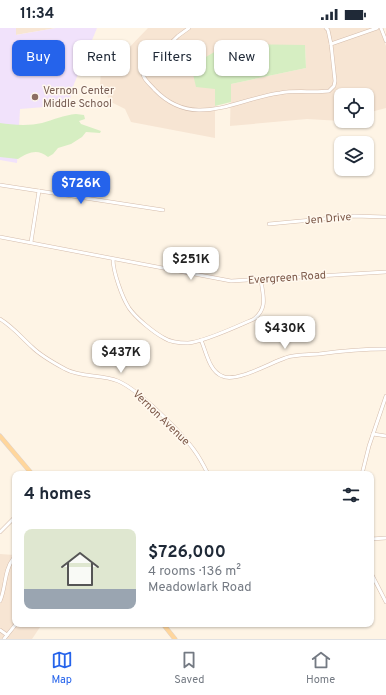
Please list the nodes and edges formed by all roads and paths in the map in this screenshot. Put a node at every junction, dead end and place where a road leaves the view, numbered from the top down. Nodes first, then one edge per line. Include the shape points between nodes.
1 (189, 28) edge
2 (326, 28) edge
3 (377, 28) edge
4 (381, 28) edge
5 (386, 41) edge
6 (331, 44) junction
7 (0, 185) edge
8 (39, 191) junction
9 (163, 210) dead end
10 (386, 217) edge
11 (270, 224) dead end
12 (0, 237) edge
13 (30, 242) junction
14 (113, 259) junction
15 (386, 272) edge
16 (261, 280) junction
17 (0, 320) edge
18 (202, 340) junction
19 (386, 349) edge
20 (386, 396) edge
21 (373, 434) junction
22 (0, 436) edge
23 (386, 436) edge
24 (29, 471) edge
25 (206, 471) edge
26 (363, 471) edge
27 (12, 520) edge
28 (0, 532) edge
29 (386, 538) edge
30 (374, 539) edge
31 (12, 560) edge
32 (374, 579) edge
33 (0, 601) edge
34 (386, 602) edge
35 (14, 627) edge
36 (166, 627) edge
37 (0, 630) edge
38 (8, 634) junction
39 (4, 639) edge
40 (176, 639) edge

1 - 6 street via 142,73 162,97 191,109 206,110 279,93 329,91 335,81
2 - 6 street
3 - 6 street
4 - 5 street
7 - 8 street
8 - 9 street
8 - 13 street
10 - 11 street, Jen Drive via 354,216
12 - 13 street, Evergreen Road
13 - 14 street, Evergreen Road
14 - 16 street, Evergreen Road via 231,281
14 - 18 street via 126,301 142,321 170,340 188,343
15 - 16 street, Evergreen Road
16 - 18 street via 263,307 260,314 254,319
17 - 25 street, Vernon Avenue via 42,355 66,370 108,378 131,389 179,433 194,450
18 - 19 street via 216,373 229,378 287,357 371,348
20 - 21 street
21 - 23 street
21 - 26 street
22 - 24 main road
27 - 28 street
29 - 30 street
31 - 33 street
32 - 34 street
35 - 38 street
36 - 40 main road
37 - 38 street
38 - 39 street

